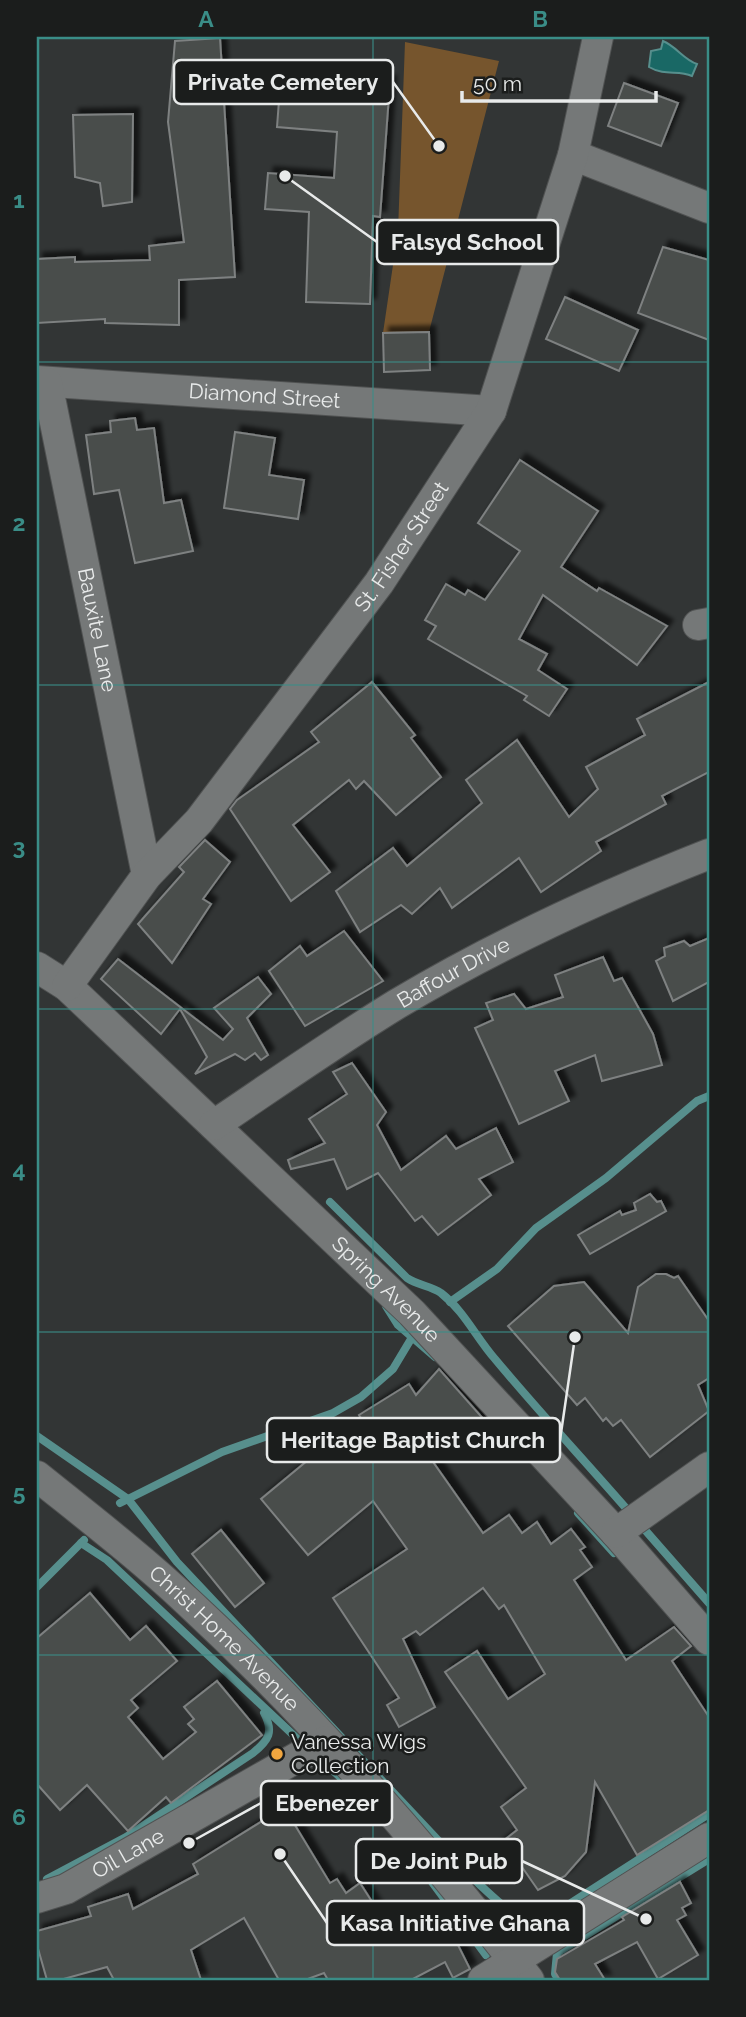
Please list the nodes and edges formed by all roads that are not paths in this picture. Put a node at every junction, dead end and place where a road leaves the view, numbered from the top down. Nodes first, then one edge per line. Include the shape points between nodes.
1 (598, 37) edge
2 (573, 155) junction
3 (709, 208) edge
4 (42, 382) edge
5 (491, 411) junction
6 (709, 854) edge
7 (147, 875) junction
8 (37, 967) edge
9 (67, 986) junction
10 (214, 1125) junction
11 (709, 1467) edge
12 (37, 1476) edge
13 (615, 1532) junction
14 (709, 1640) edge
15 (326, 1741) junction
16 (709, 1838) edge
17 (37, 1898) edge
18 (521, 1971) edge
19 (483, 1980) edge

1 - 2 street, St. Fisher Street
2 - 3 street
2 - 5 street, St. Fisher Street
4 - 5 street, Diamond Street
4 - 7 street, Bauxite Lane
5 - 7 street, St. Fisher Street via 379,583 199,821
6 - 10 street, Baffour Drive via 629,886 464,966 320,1053
7 - 9 street, St. Fisher Street
8 - 9 street, Spring Avenue
9 - 10 street, Spring Avenue
10 - 13 street, Spring Avenue via 412,1313
11 - 13 street
12 - 15 street, Christ Home Avenue via 189,1602
13 - 14 street, Spring Avenue
15 - 17 street, Oil Lane via 66,1889
15 - 18 street, Christ Home Avenue via 373,1791
16 - 18 street
18 - 19 street

